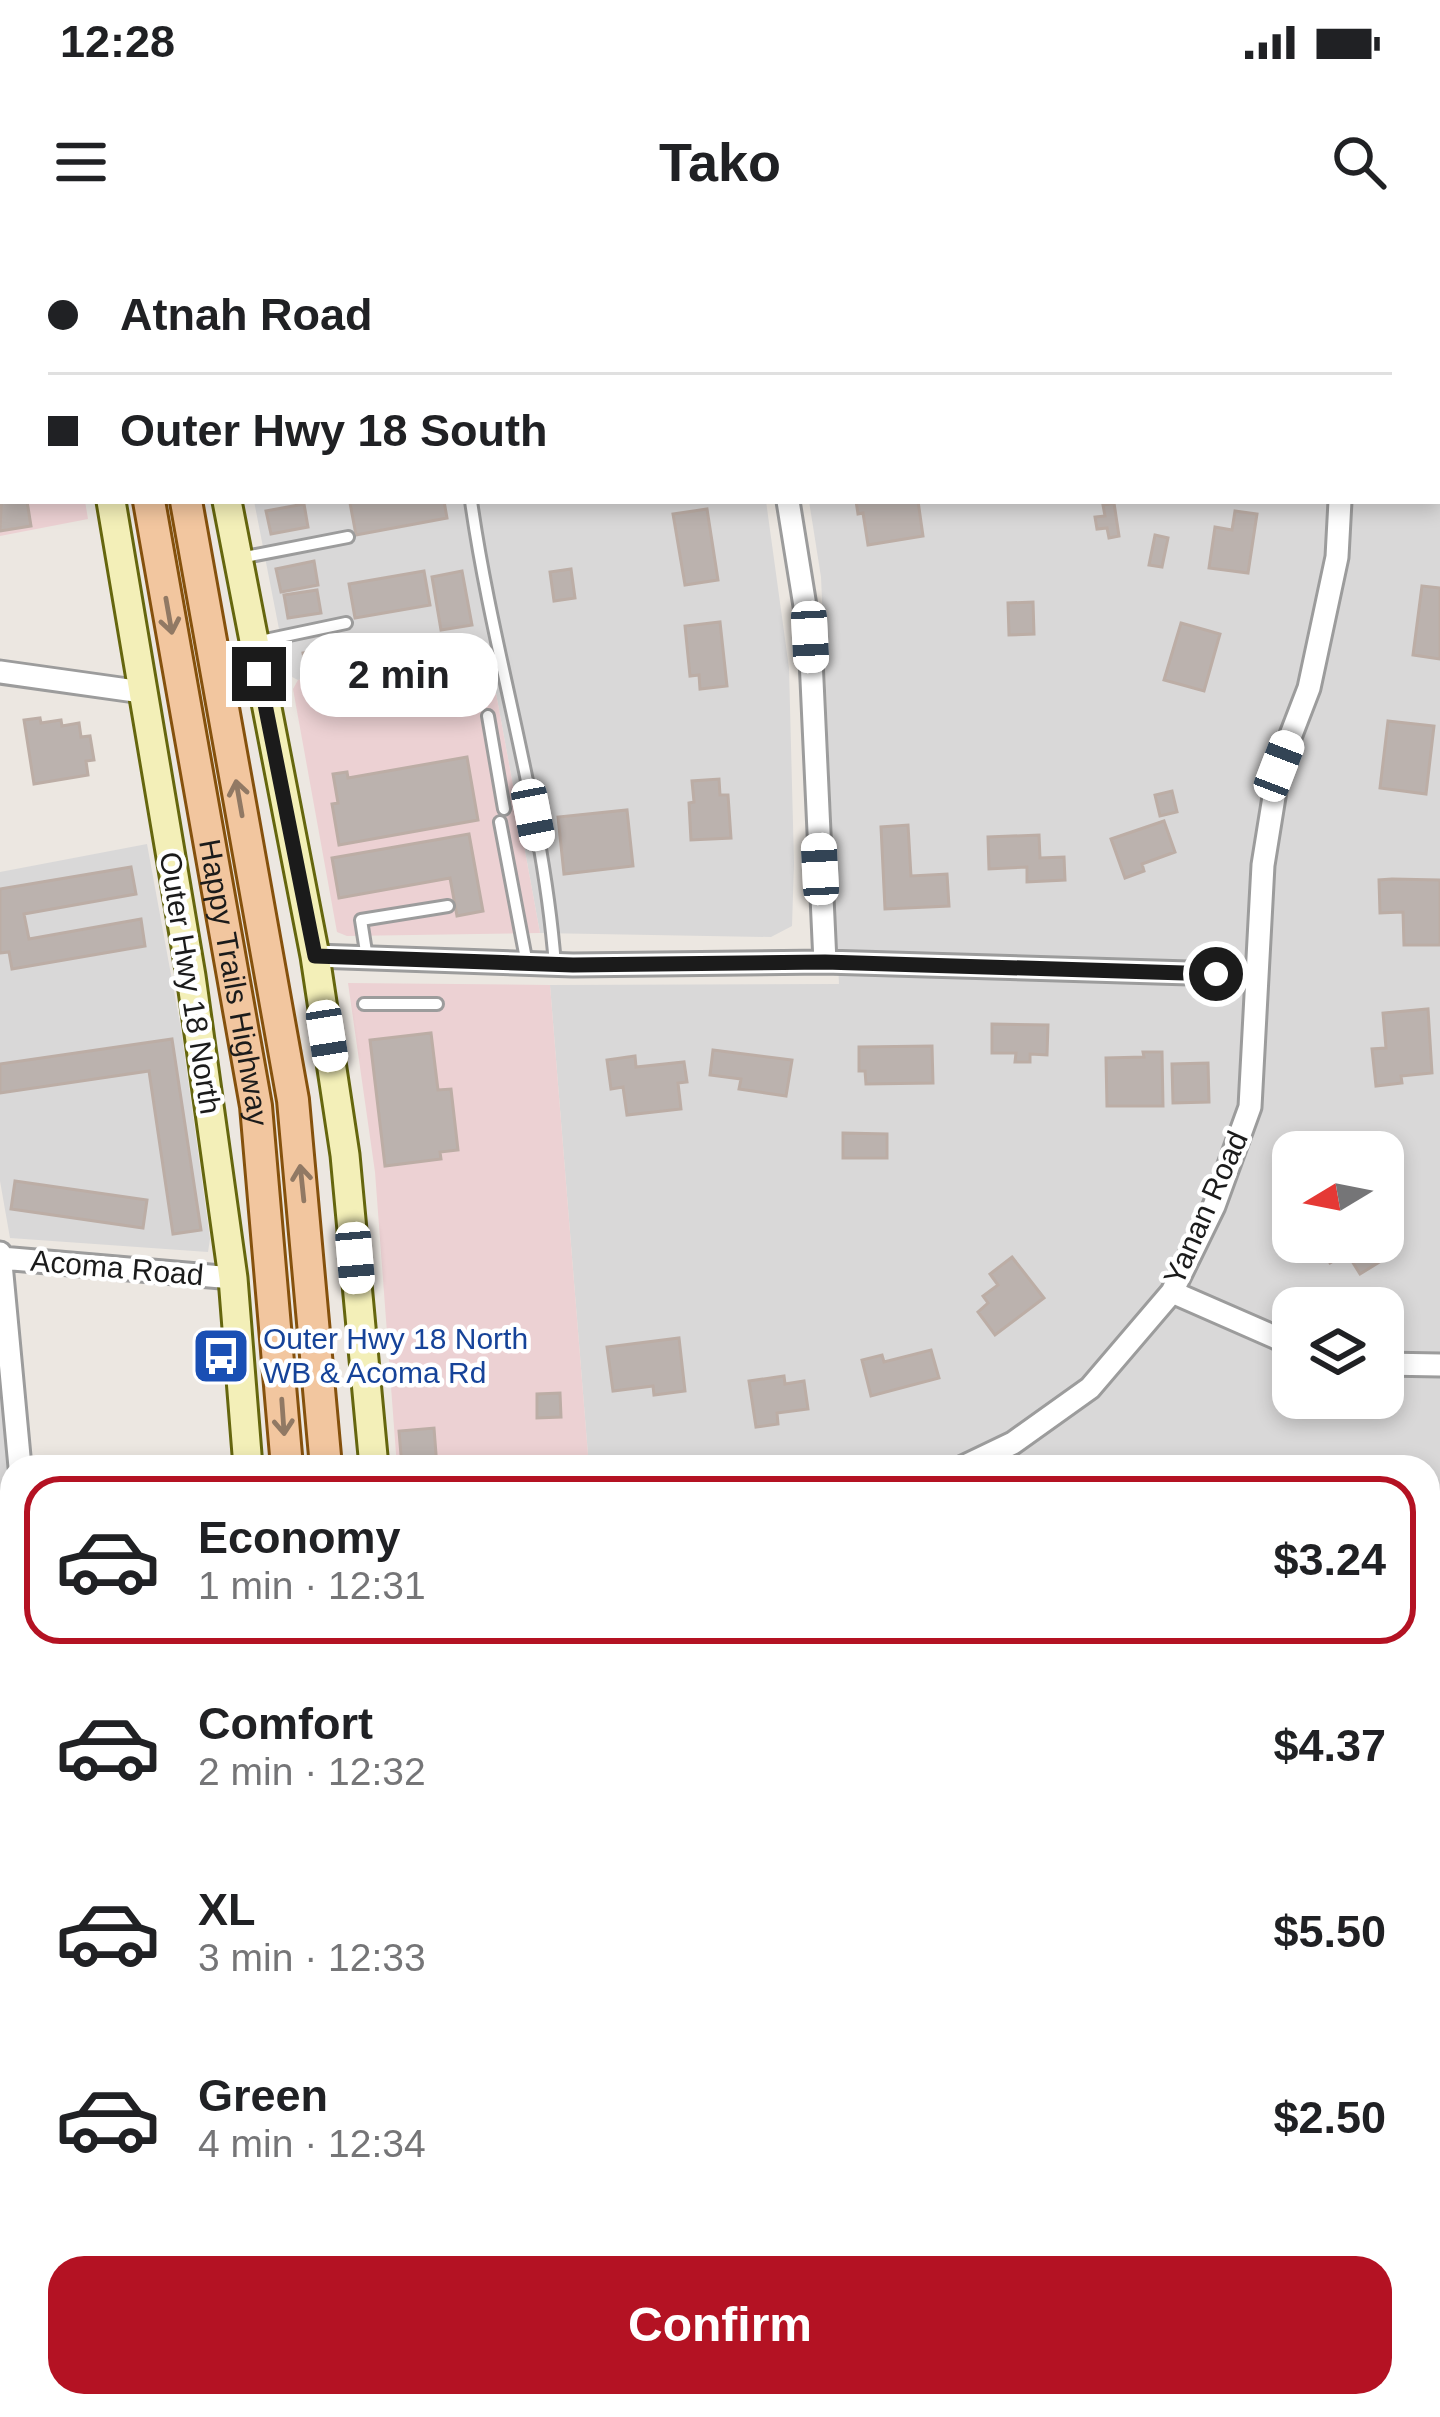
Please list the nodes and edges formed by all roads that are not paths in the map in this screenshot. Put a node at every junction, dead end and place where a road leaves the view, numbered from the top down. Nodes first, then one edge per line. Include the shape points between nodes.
1 (111, 504) edge
2 (150, 504) edge
3 (187, 504) edge
4 (234, 504) edge
5 (472, 504) edge
6 (788, 504) edge
7 (1340, 504) edge
8 (348, 538) dead end
9 (237, 558) junction
10 (346, 623) dead end
11 (253, 643) junction
12 (0, 672) edge
13 (142, 692) junction
14 (488, 716) dead end
15 (503, 808) dead end
16 (500, 822) dead end
17 (448, 906) dead end
18 (315, 956) junction
19 (368, 958) junction
20 (825, 962) junction
21 (527, 964) junction
22 (555, 965) junction
23 (1255, 975) junction
24 (364, 1004) dead end
25 (437, 1004) dead end
26 (0, 1256) edge
27 (233, 1278) junction
28 (1172, 1292) junction
29 (1272, 1336) edge
30 (1404, 1364) edge
31 (1440, 1365) edge
32 (19, 1455) edge
33 (247, 1455) edge
34 (286, 1455) edge
35 (325, 1455) edge
36 (373, 1455) edge
37 (988, 1455) edge

1 - 13 street, Outer Hwy 18 North
2 -> 34 main road, Happy Trails Highway via 256,1106
35 -> 3 main road, Happy Trails Highway via 293,1100
4 - 9 street
5 - 22 lane via 551,908
6 - 20 street via 810,637
7 - 23 street, Yanan Road via 1309,688 1279,766
8 - 9 lane
9 - 11 street
10 - 11 lane
11 - 18 street
12 - 13 street
13 - 27 street, Outer Hwy 18 North
14 - 15 lane
16 - 21 lane
17 - 19 lane via 361,920
18 - 19 street
18 - 36 street via 345,1155
19 - 21 street
20 - 22 street
20 - 23 street
21 - 22 street
23 - 28 street, Yanan Road via 1250,1107
24 - 25 lane
26 - 27 street, Acoma Road
26 - 32 street
27 - 33 street, Outer Hwy 18 North
28 - 29 street
28 - 37 street, Yanan Road via 1090,1388
30 - 31 street

